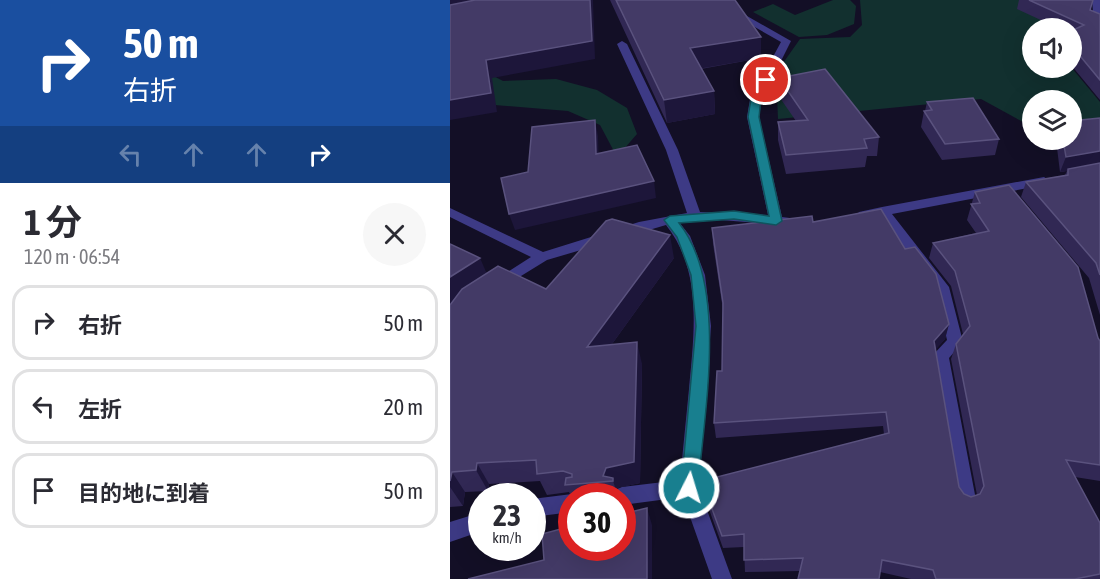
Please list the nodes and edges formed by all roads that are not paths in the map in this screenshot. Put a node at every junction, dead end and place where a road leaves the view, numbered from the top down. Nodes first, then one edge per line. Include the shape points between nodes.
1 (1097, 0) edge
2 (720, 8) edge
3 (1100, 26) edge
4 (622, 44) dead end
5 (1057, 179) edge
6 (882, 211) junction
7 (450, 212) edge
8 (695, 216) junction
9 (851, 217) edge
10 (670, 220) junction
11 (776, 221) junction
12 (809, 223) edge
13 (542, 257) junction
14 (485, 294) edge
15 (689, 488) junction
16 (636, 494) edge
17 (966, 500) edge
18 (468, 526) edge
19 (450, 532) edge
20 (722, 579) edge

1 - 3 street via 1098,12 1093,23
2 - 11 street via 727,7 786,41 756,99 753,117
4 - 8 street via 672,150
5 - 6 street via 1008,193
6 - 9 street
6 - 17 street via 942,287 955,342 940,356
7 - 13 street
8 - 10 street
8 - 11 street via 734,215
10 - 13 street
10 - 15 street via 682,236 698,275 703,326
11 - 12 street
13 - 14 street
15 - 16 street
15 - 20 street
18 - 19 street

